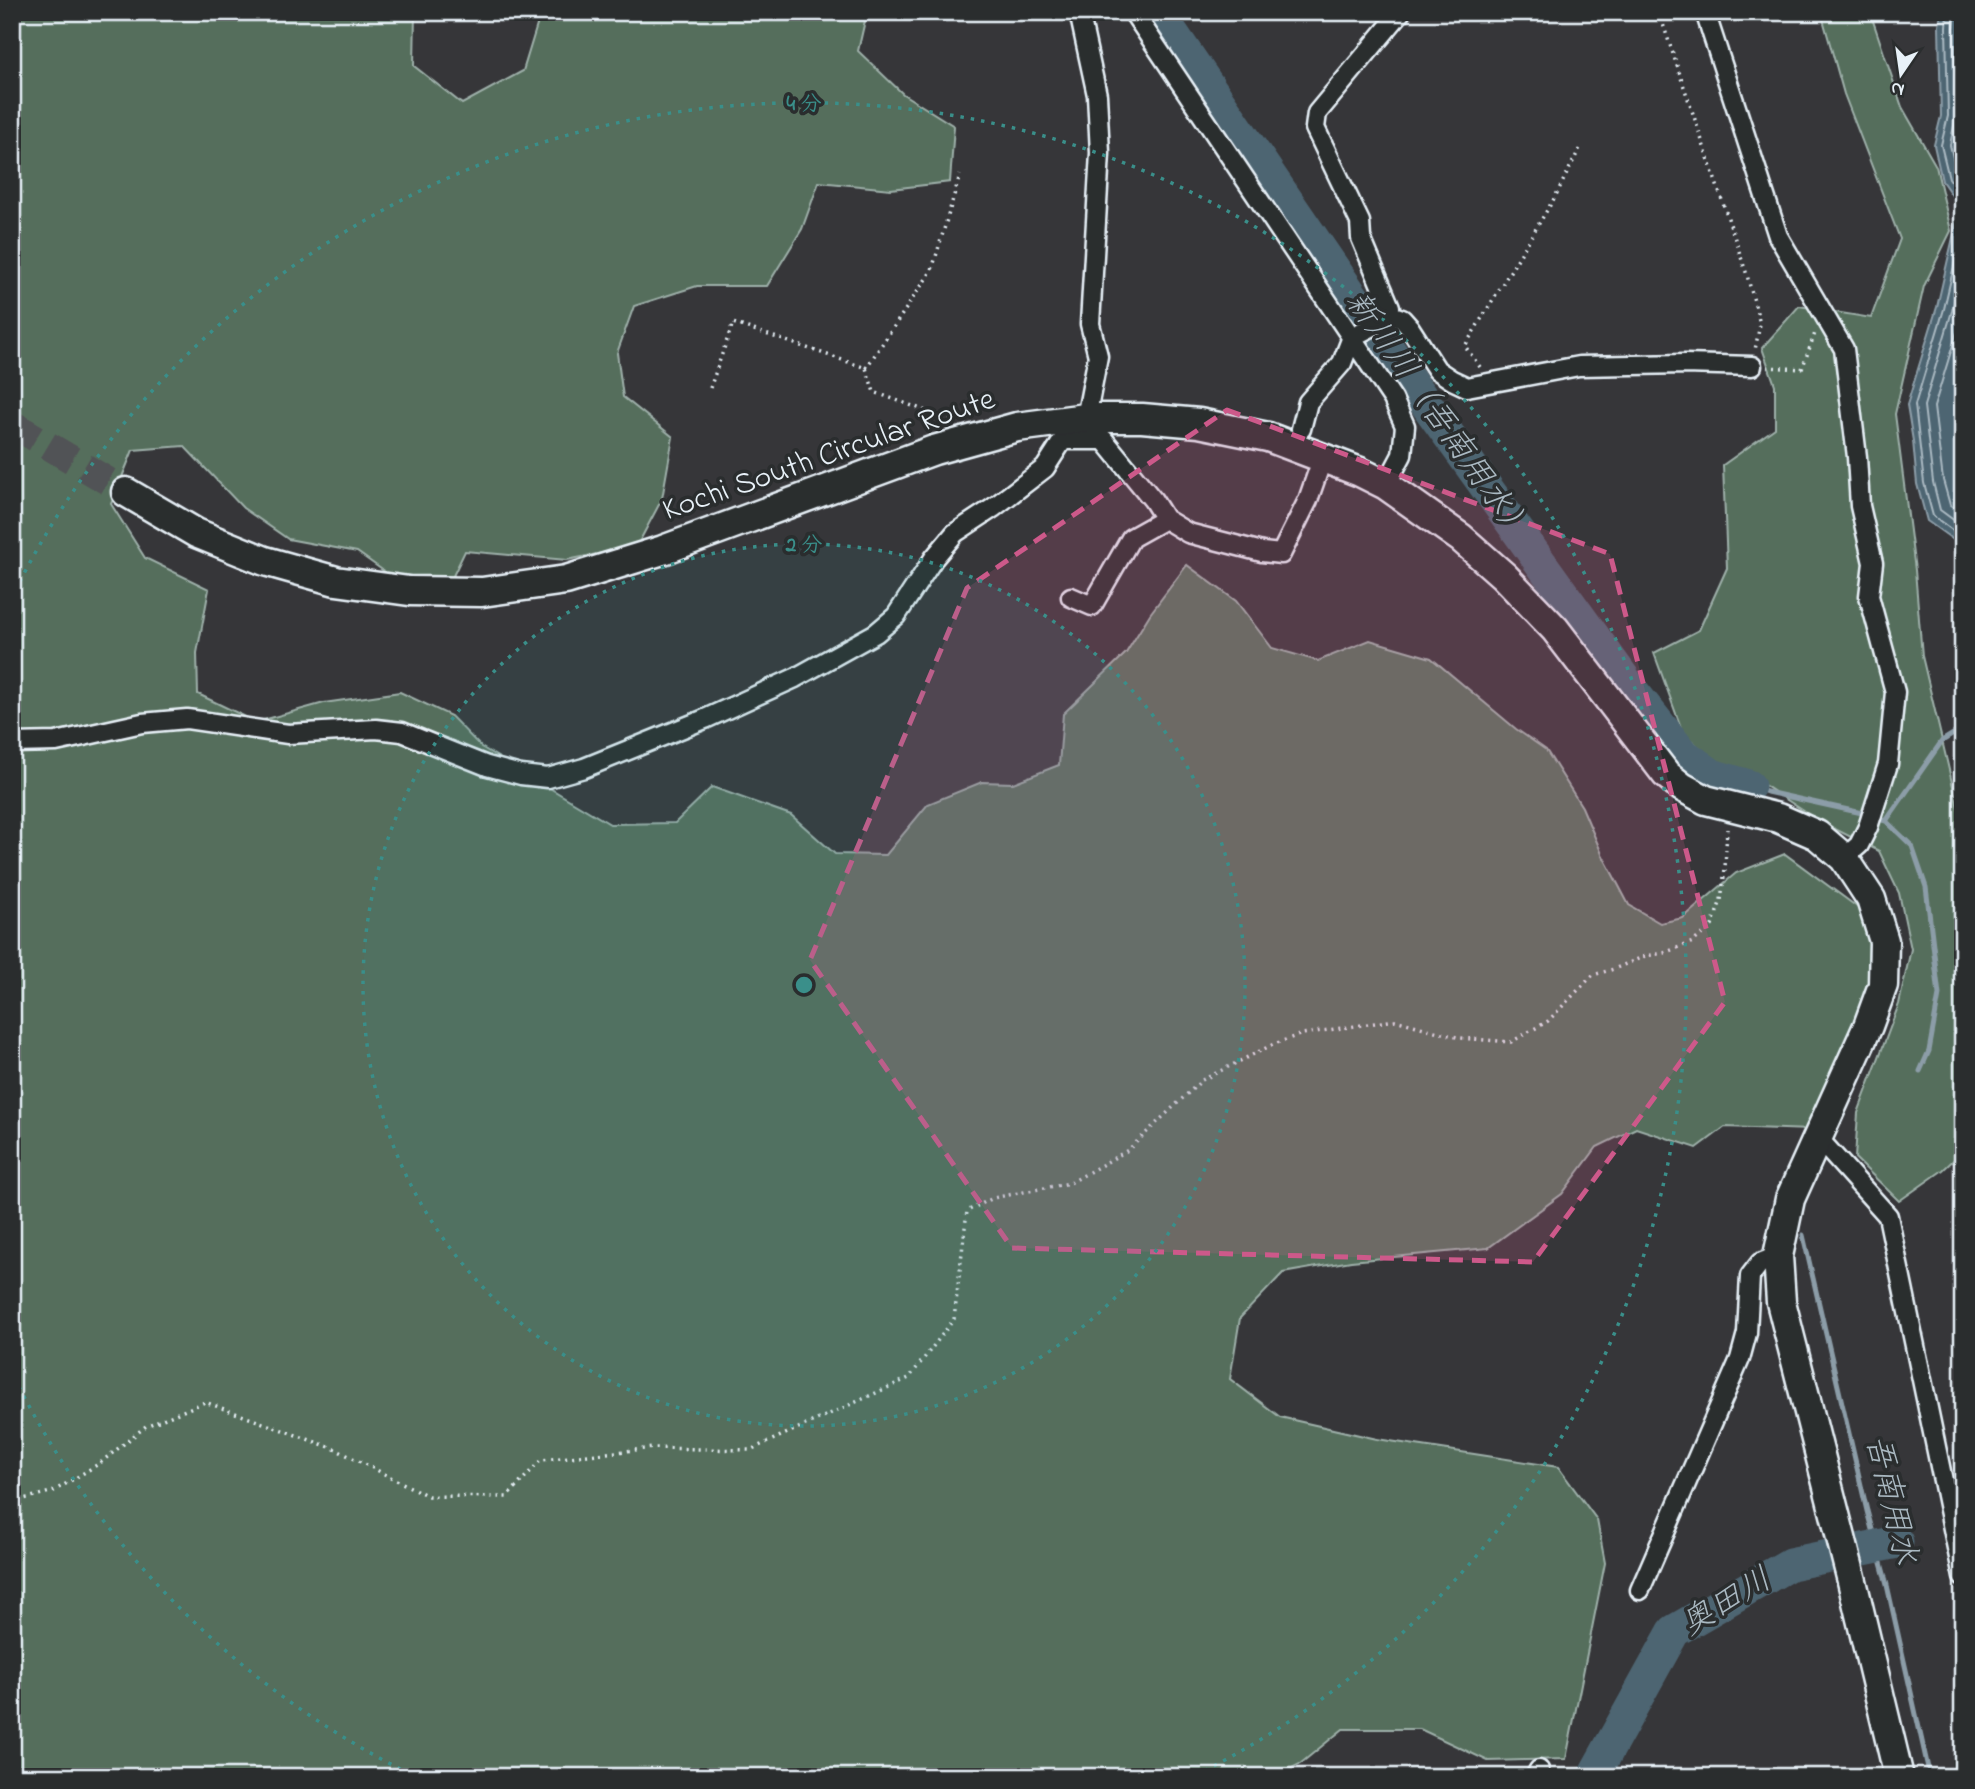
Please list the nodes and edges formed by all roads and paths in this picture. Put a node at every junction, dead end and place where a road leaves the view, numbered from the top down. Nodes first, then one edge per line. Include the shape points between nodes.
1 (1079, 12) edge
2 (1133, 12) edge
3 (1401, 12) edge
4 (1659, 12) edge
5 (1705, 12) edge
6 (1581, 146) dead end
7 (960, 175) dead end
8 (1822, 311) junction
9 (1385, 318) junction
10 (1358, 334) junction
11 (1752, 366) junction
12 (866, 368) junction
13 (1492, 383) junction
14 (710, 388) dead end
15 (956, 422) dead end
16 (1086, 428) junction
17 (1301, 429) dead end
18 (1323, 457) junction
19 (1386, 485) junction
20 (125, 492) tunnel mouth
21 (1165, 519) junction
22 (1071, 597) dead end
23 (12, 743) edge
24 (1728, 806) junction
25 (1844, 858) junction
26 (1818, 1138) junction
27 (1778, 1256) junction
28 (12, 1502) edge
29 (1963, 1577) edge
30 (1640, 1590) dead end
31 (1899, 1777) edge

1 - 16 street via 1097,95 1100,153 1090,324 1098,356
2 - 10 street
3 - 9 street via 1317,113 1315,128 1360,222 1361,238 1390,307
4 - 11 path via 1760,324
5 - 8 street via 1778,236
6 - 13 path via 1465,346
7 - 12 path via 932,270
8 - 11 path via 1802,369
8 - 25 street via 1844,349 1860,506 1874,563 1869,596 1895,692 1888,764 1868,827 1859,845
9 - 10 street
9 - 13 street via 1402,319 1437,370 1451,380 1466,387
10 - 17 street via 1342,363 1308,402
10 - 19 street via 1405,426 1402,454
11 - 13 street via 1579,366
12 - 14 path via 733,323
12 - 15 path via 873,392
16 - 18 main road, Kochi South Circular Route via 1142,418 1199,423 1268,437
16 - 20 main road, Kochi South Circular Route via 1017,427 934,450 663,550 566,580 482,593 409,591 324,578 265,561 197,533
16 - 21 street via 1104,440
16 - 23 street via 1063,440 1045,468 955,533 896,616 876,633 784,683 584,768 534,777 488,766 402,732 288,734 187,719 142,723 56,742
18 - 19 main road, Kochi South Circular Route
18 - 21 street via 1281,554 1188,533
19 - 24 main road, Kochi South Circular Route via 1461,538 1504,576 1555,629 1666,774 1706,800
21 - 22 street via 1131,538 1092,606
24 - 25 main road, Kochi South Circular Route via 1778,818 1817,835
24 - 28 path via 1721,900 1712,926 1693,942 1593,975 1548,1021 1511,1042 1460,1038 1395,1020 1302,1034 1202,1080 1128,1150 1070,1183 993,1198 967,1211 954,1319 909,1378 750,1450 654,1448 541,1460 507,1497 428,1496 335,1450 205,1402 146,1426 100,1463 54,1491
25 - 26 main road, Kochi South Circular Route via 1871,899 1884,941 1882,985
26 - 27 main road, Kochi South Circular Route via 1790,1199
26 - 29 street via 1888,1216
27 - 30 street via 1760,1263 1750,1276 1747,1334 1740,1359
27 - 31 main road, Kochi South Circular Route via 1781,1302

